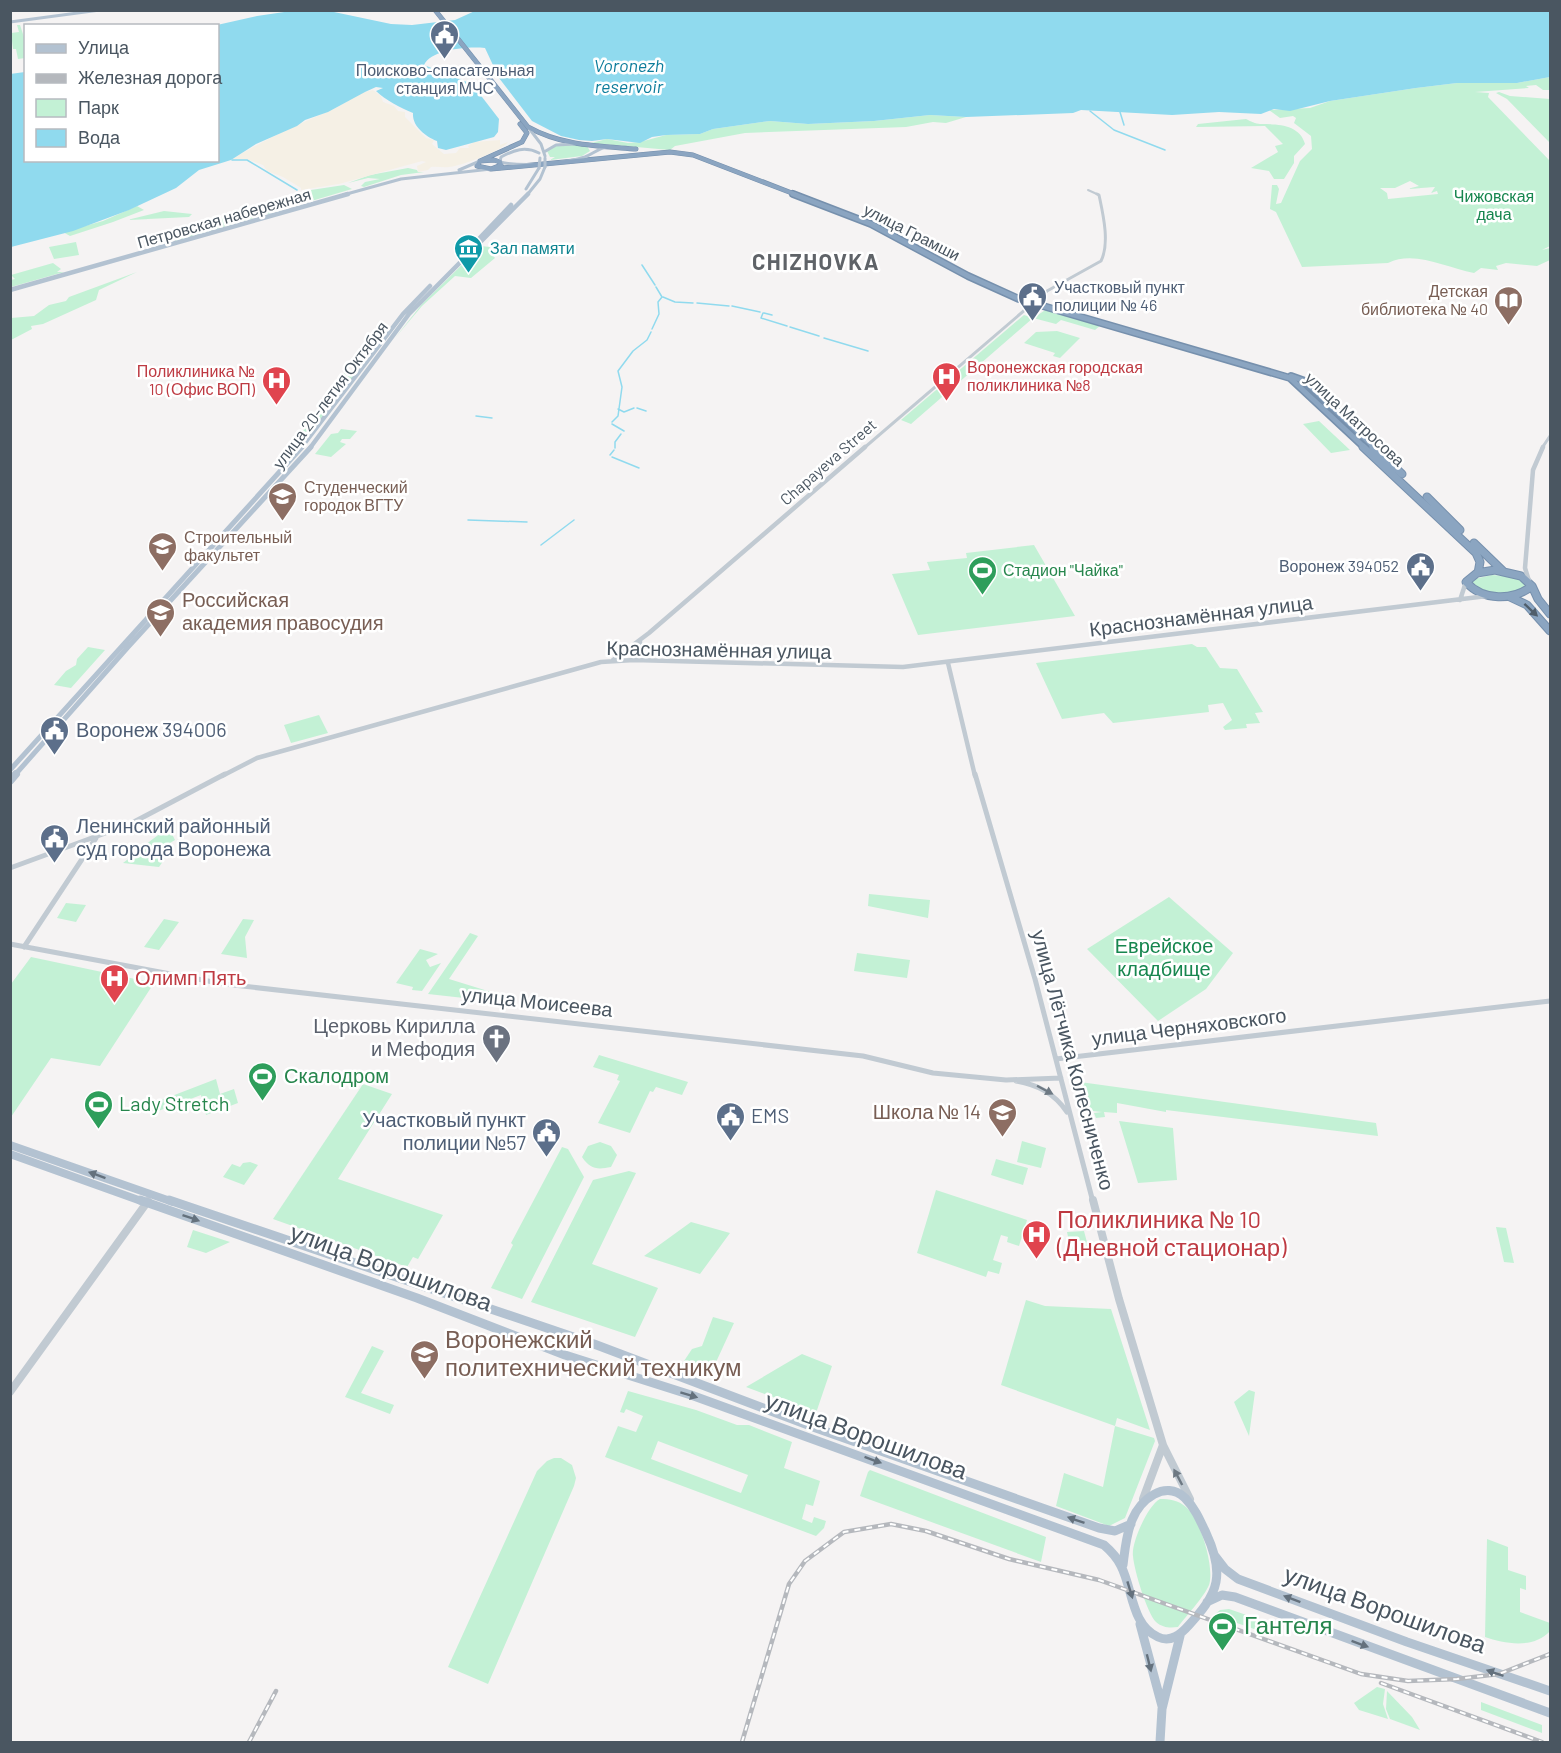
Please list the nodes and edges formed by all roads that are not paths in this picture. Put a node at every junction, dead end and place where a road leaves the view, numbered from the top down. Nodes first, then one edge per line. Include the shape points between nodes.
1 (91, 10) edge
2 (100, 10) edge
3 (430, 10) edge
4 (435, 10) edge
5 (438, 17) junction
6 (10, 21) edge
7 (468, 54) joint
8 (528, 130) junction
9 (606, 147) junction
10 (627, 149) junction
11 (592, 152) junction
12 (664, 152) junction
13 (596, 158) junction
14 (542, 160) junction
15 (480, 161) junction
16 (500, 162) junction
17 (491, 169) junction
18 (445, 174) junction
19 (1101, 189) dead end
20 (1088, 190) dead end
21 (1099, 195) junction
22 (10, 291) edge
23 (1032, 303) junction
24 (1266, 370) joint
25 (1551, 436) edge
26 (1411, 486) junction
27 (1525, 568) junction
28 (1504, 572) junction
29 (1478, 573) junction
30 (1513, 574) junction
31 (1467, 582) junction
32 (1530, 583) junction
33 (1492, 596) junction
34 (1507, 596) junction
35 (1460, 600) junction
36 (1551, 615) edge
37 (1551, 631) edge
38 (640, 641) junction
39 (634, 660) junction
40 (612, 661) junction
41 (948, 663) junction
42 (101, 668) junction
43 (109, 669) junction
44 (71, 701) junction
45 (80, 703) junction
46 (10, 770) edge
47 (10, 781) edge
48 (97, 837) junction
49 (10, 868) edge
50 (10, 944) edge
51 (24, 946) junction
52 (1551, 1001) edge
53 (1056, 1059) junction
54 (1061, 1078) junction
55 (1006, 1080) junction
56 (1071, 1119) junction
57 (10, 1145) edge
58 (10, 1154) edge
59 (149, 1199) junction
60 (566, 1335) junction
61 (558, 1352) junction
62 (10, 1392) edge
63 (1163, 1445) junction
64 (1143, 1499) junction
65 (1195, 1509) junction
66 (1131, 1524) junction
67 (1214, 1554) junction
68 (1123, 1564) junction
69 (1207, 1602) junction
70 (1138, 1616) junction
71 (1180, 1636) junction
72 (1551, 1691) edge
73 (1162, 1709) junction
74 (1551, 1713) edge
75 (1160, 1743) edge

1 - 6 main road
2 - 6 main road
3 - 5 highway
4 - 5 highway
5 - 7 highway
7 - 8 highway
8 - 9 highway via 559,140
8 - 14 main road
8 - 15 highway via 518,146
9 - 10 highway
9 - 11 main road
10 - 12 highway
10 - 13 highway via 630,151
11 - 14 main road via 587,146 567,143 554,146
11 - 16 main road via 570,159 513,165
12 - 13 highway, улица Грамши
12 - 23 highway, улица Грамши via 709,160 857,218 968,276
13 - 14 highway, улица Грамши
14 - 16 main road via 531,149 516,150 501,157
14 - 17 highway, Петровская набережная
14 - 42 main road, улица 20-летия Октября via 525,190 403,314 276,478
14 - 43 main road, улица 20-летия Октября via 540,179 531,191 409,314 305,455
15 - 16 highway
15 - 17 highway via 478,167
15 - 18 main road, Петровская набережная
16 - 17 highway
17 - 18 main road, Петровская набережная
18 - 22 main road, Петровская набережная via 401,180
19 - 21 street
20 - 21 street
21 - 23 street, Chapayeva Street via 1104,219 1103,258
23 - 24 highway, улица Грамши
23 - 38 street, Chapayeva Street
24 - 26 highway, улица Матросова via 1305,381
25 - 27 street via 1539,452 1533,470
26 - 28 highway, улица Матросова
26 - 29 highway, улица Матросова via 1476,553 1480,562
27 - 30 street
27 - 32 street
28 - 29 highway
28 - 30 highway
29 - 31 highway
30 - 32 highway
31 - 33 highway via 1473,590
31 - 35 street
32 - 34 highway via 1522,593
32 - 36 highway
33 - 34 highway
33 - 35 street, Краснознамённая улица
34 -> 37 highway via 1527,605
35 - 41 street, Краснознамённая улица
38 - 39 street
38 - 40 street
39 - 40 street, Краснознамённая улица
39 - 41 street, Краснознамённая улица via 880,668
40 - 48 street, Краснознамённая улица via 257,758
41 - 53 street, улица Лётчика Колесниченко via 981,798
42 - 43 main road
42 - 44 main road, улица 20-летия Октября
43 - 45 main road, улица 20-летия Октября
44 - 45 main road
44 - 46 main road, улица 20-летия Октября
45 - 47 main road, улица 20-летия Октября
48 - 49 street, Краснознамённая улица
48 - 51 street
50 - 51 street, улица Моисеева
51 - 55 street, улица Моисеева via 224,984 851,1055 922,1071
52 - 53 street, улица Черняховского
53 - 54 street, улица Лётчика Колесниченко
54 - 55 street, улица Моисеева
54 - 56 street, улица Лётчика Колесниченко
55 -> 56 street via 1051,1093
56 - 63 street, улица Лётчика Колесниченко
59 -> 57 main road, улица Ворошилова
58 - 59 main road, улица Ворошилова
59 - 60 main road, улица Ворошилова
59 -> 61 main road, улица Ворошилова
59 - 62 street
60 - 61 main road
66 -> 60 main road, улица Ворошилова via 1115,1531 1099,1528
61 -> 68 main road, улица Ворошилова via 691,1395 1104,1545
63 - 64 street
65 -> 63 street, улица Лётчика Колесниченко
64 - 65 main road, улица Ворошилова via 1158,1490 1167,1490 1176,1492
64 - 66 main road
65 - 67 main road, улица Ворошилова
66 - 68 main road via 1124,1543
67 - 69 main road, улица Ворошилова via 1217,1579
72 -> 67 main road, улица Ворошилова via 1238,1579
68 -> 70 main road
69 - 71 main road, улица Ворошилова
69 -> 74 main road, улица Ворошилова via 1222,1595 1235,1597
70 - 71 main road via 1155,1637 1168,1640
70 -> 73 main road
71 - 73 main road
73 - 75 main road

